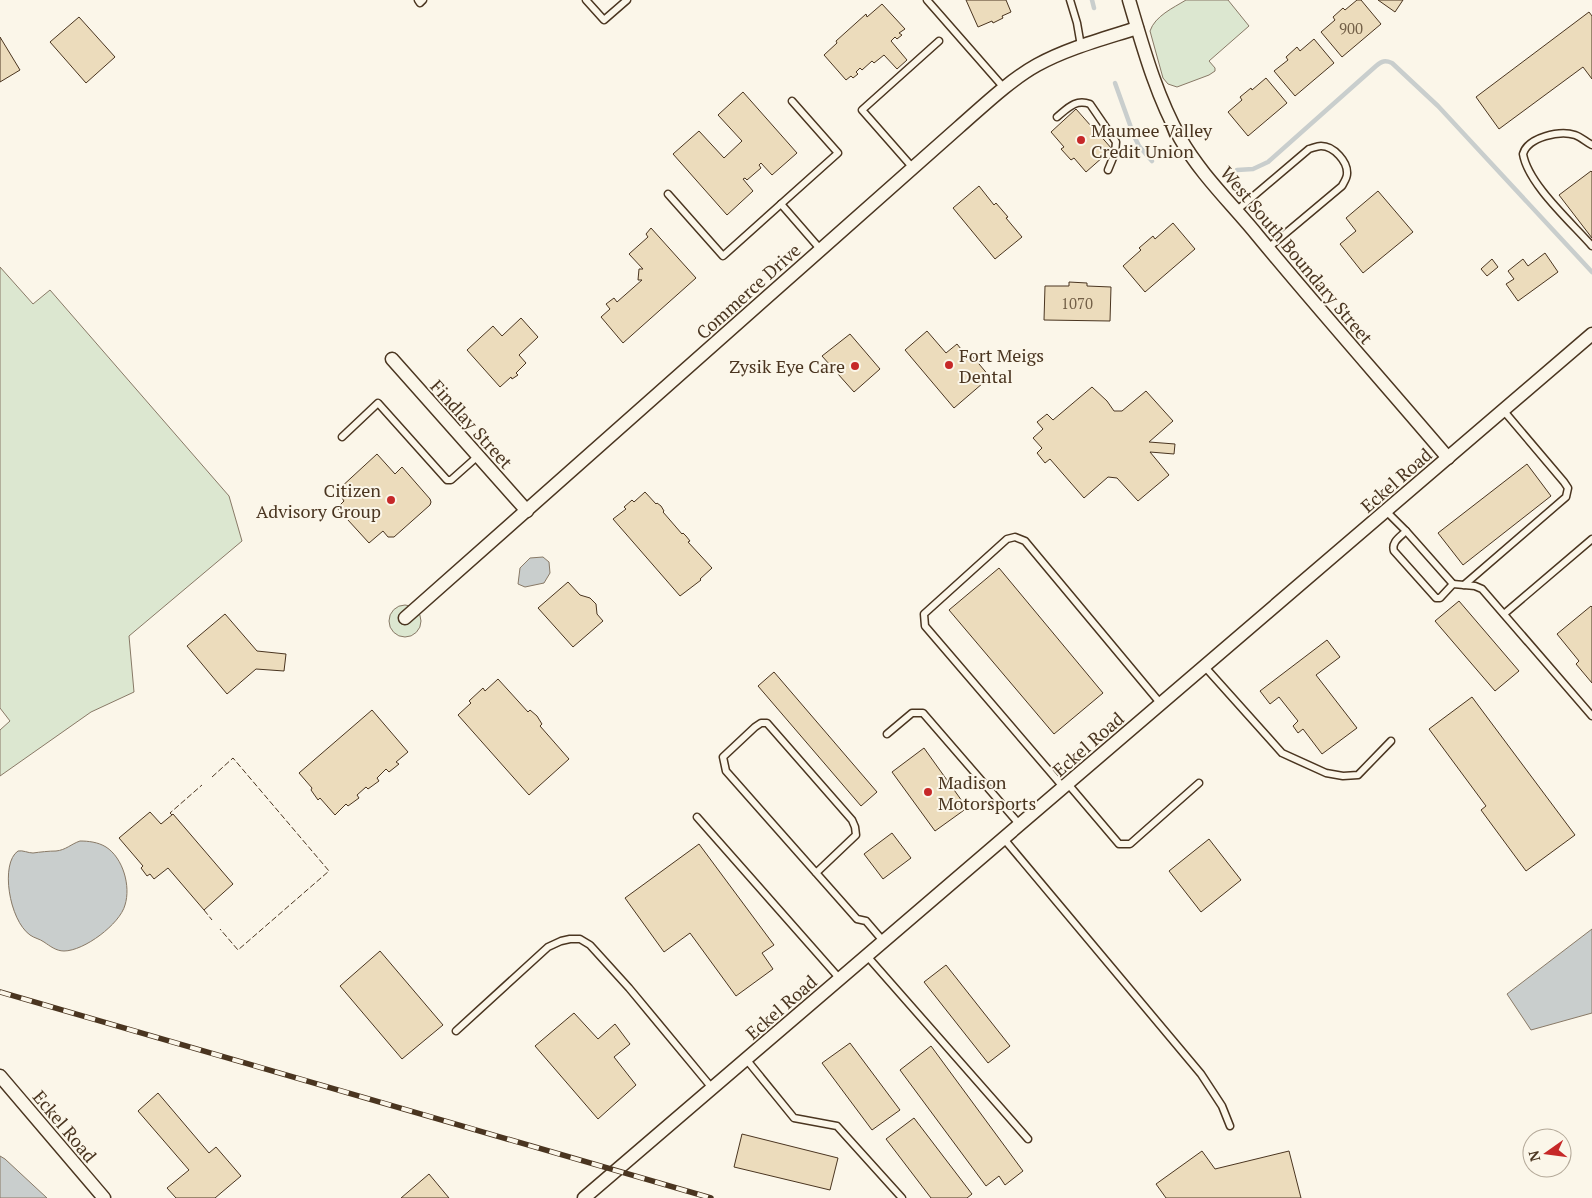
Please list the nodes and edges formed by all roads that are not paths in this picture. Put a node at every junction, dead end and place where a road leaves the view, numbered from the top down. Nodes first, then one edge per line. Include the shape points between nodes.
1 (418, 0) edge
2 (423, 0) edge
3 (586, 0) edge
4 (627, 0) edge
5 (927, 0) edge
6 (1070, 0) edge
7 (1129, 0) edge
8 (1137, 28) junction
9 (939, 42) dead end
10 (1081, 46) junction
11 (1005, 89) junction
12 (792, 101) dead end
13 (1057, 117) dead end
14 (1592, 145) edge
15 (913, 168) junction
16 (1108, 170) dead end
17 (668, 194) dead end
18 (781, 204) junction
19 (1236, 211) junction
20 (1592, 246) edge
21 (1268, 248) junction
22 (821, 250) junction
23 (1592, 334) edge
24 (392, 359) dead end
25 (1503, 410) junction
26 (342, 437) dead end
27 (478, 456) junction
28 (1448, 458) junction
29 (527, 511) junction
30 (1386, 511) junction
31 (1406, 532) junction
32 (1592, 539) edge
33 (1453, 584) junction
34 (1464, 586) junction
35 (1504, 614) junction
36 (405, 618) dead end
37 (1204, 667) junction
38 (1162, 704) junction
39 (1592, 716) edge
40 (887, 734) dead end
41 (1391, 741) dead end
42 (1199, 783) dead end
43 (1066, 786) junction
44 (697, 817) dead end
45 (1020, 826) junction
46 (1004, 839) junction
47 (816, 873) junction
48 (884, 942) junction
49 (867, 956) junction
50 (840, 979) junction
51 (456, 1031) dead end
52 (746, 1059) junction
53 (0, 1076) edge
54 (712, 1088) junction
55 (1230, 1126) dead end
56 (1028, 1139) dead end
57 (104, 1198) edge
58 (584, 1198) edge
59 (902, 1198) edge

1 - 2 lane via 420,3
3 - 4 lane via 604,20
5 - 11 lane
6 - 10 lane
7 - 8 street, West South Boundary Street
8 - 10 street, Commerce Drive
8 - 19 street, West South Boundary Street via 1165,109 1181,139
9 - 15 lane via 862,110
10 - 11 street, Commerce Drive via 1036,66
11 - 15 street, Commerce Drive
12 - 18 lane via 838,153
13 - 16 lane via 1074,103 1090,104 1116,142
14 - 20 lane via 1576,136 1553,134 1527,146 1523,154 1526,168 1537,185
15 - 22 street, Commerce Drive
17 - 18 lane via 723,256
18 - 22 lane
19 - 21 street, West South Boundary Street
19 - 21 lane via 1309,149 1319,145 1337,154 1345,164 1347,176 1342,186
21 - 28 street, West South Boundary Street
22 - 29 street, Commerce Drive
23 - 25 street, Eckel Road
24 - 27 street, Findlay Street
25 - 28 street, Eckel Road
25 - 34 lane via 1568,488 1566,496
26 - 27 lane via 378,403 447,480 452,480
27 - 29 street, Findlay Street
28 - 30 street, Eckel Road
29 - 36 street, Commerce Drive
30 - 31 lane
30 - 37 street, Eckel Road
31 - 33 lane
31 - 33 lane via 1393,547 1436,598 1440,598
32 - 35 lane
33 - 34 lane
34 - 35 lane via 1482,589
35 - 39 lane
37 - 38 street, Eckel Road
37 - 41 lane via 1282,753 1326,773 1358,775
38 - 43 street, Eckel Road
38 - 43 lane via 1025,541 1015,537 1007,539 924,614 925,626
40 - 45 lane via 912,713 923,713
42 - 43 lane via 1125,845 1119,844
43 - 45 street, Eckel Road
44 - 50 lane
45 - 46 street, Eckel Road
46 - 48 street, Eckel Road
46 - 55 lane via 1201,1074 1222,1106
47 - 47 lane via 726,770 723,757 761,723 767,723 855,827 856,835
47 - 48 lane via 856,918 866,921
48 - 49 street, Eckel Road
49 - 50 street, Eckel Road
49 - 56 lane
50 - 52 street, Eckel Road
51 - 54 lane via 548,947 561,940 580,939 590,945 629,988
52 - 54 street, Eckel Road
52 - 59 lane via 794,1118 837,1126
53 - 57 street, Eckel Road
54 - 58 street, Eckel Road

